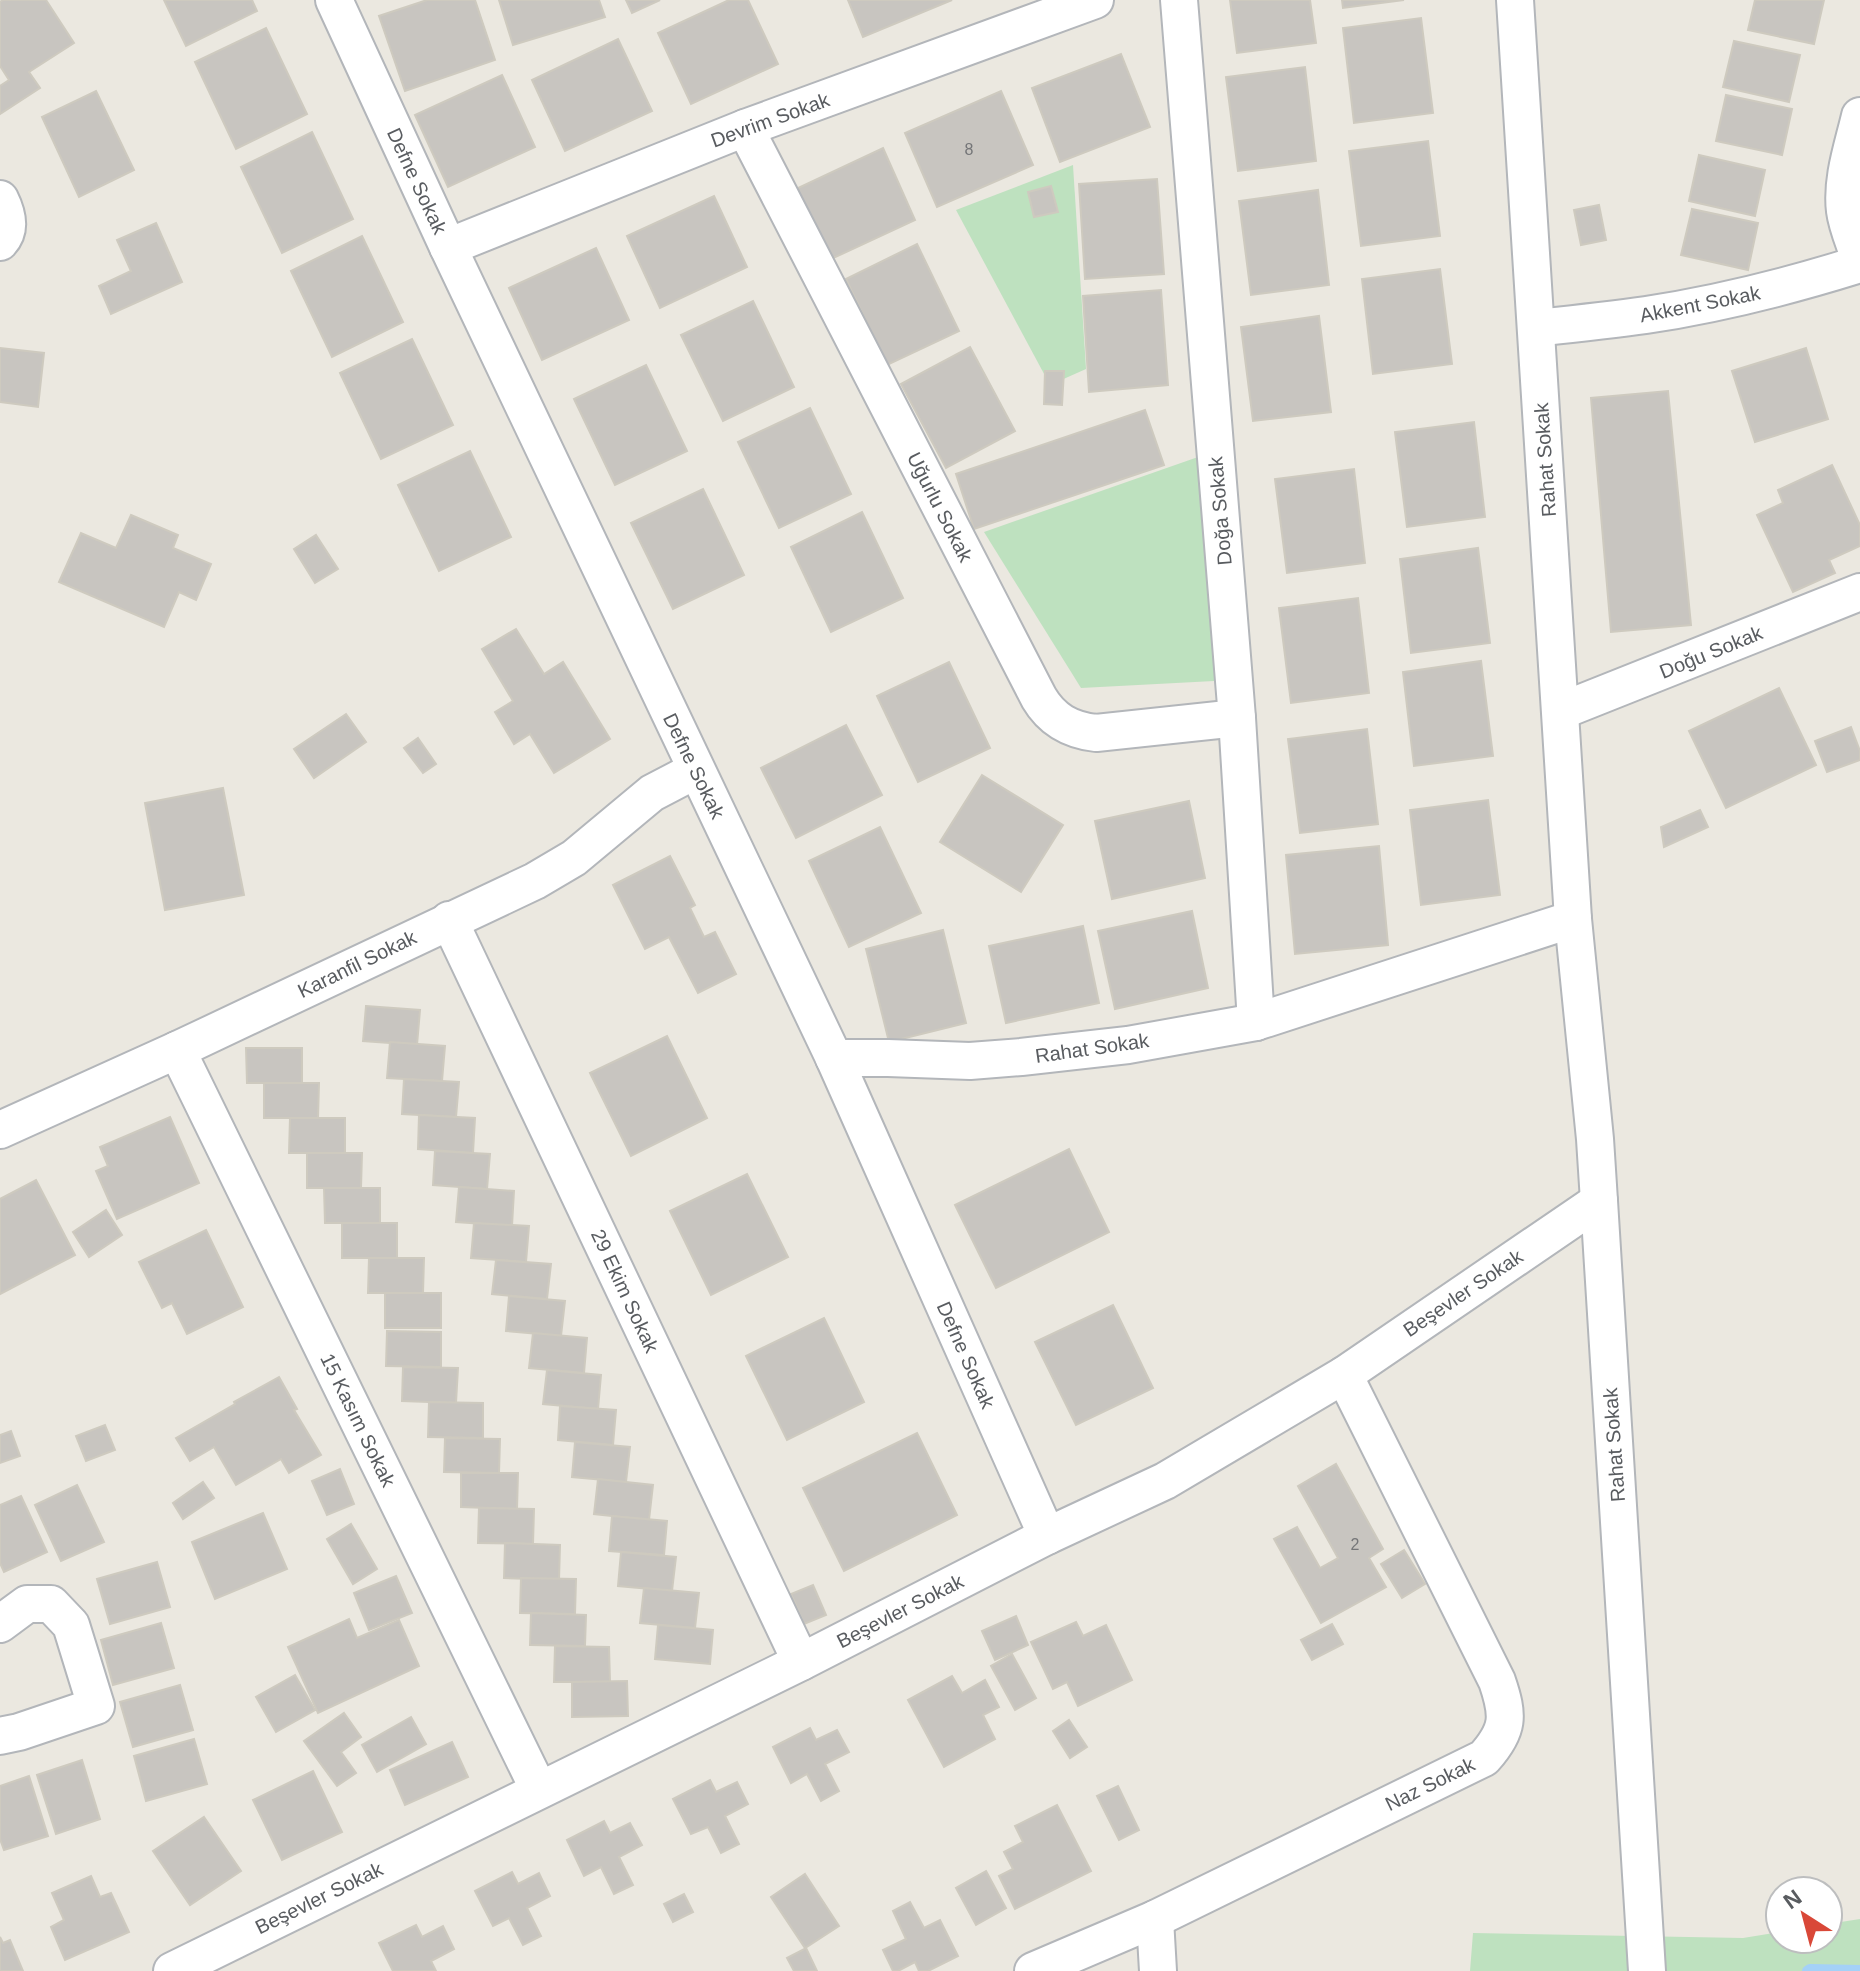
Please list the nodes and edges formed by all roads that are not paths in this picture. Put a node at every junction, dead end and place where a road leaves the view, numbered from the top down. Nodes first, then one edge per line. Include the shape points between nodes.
1 (334, 0) edge
2 (1095, 0) edge
3 (1179, 0) edge
4 (1515, 0) edge
5 (1860, 116) edge
6 (745, 128) junction
7 (0, 199) edge
8 (0, 242) edge
9 (448, 247) junction
10 (1860, 262) edge
11 (1536, 328) junction
12 (1860, 592) edge
13 (1561, 711) junction
14 (1237, 718) junction
15 (696, 770) junction
16 (1573, 919) junction
17 (449, 920) junction
18 (1256, 1022) junction
19 (177, 1050) junction
20 (834, 1058) junction
21 (0, 1130) edge
22 (1599, 1201) junction
23 (1344, 1375) junction
24 (1047, 1536) junction
25 (0, 1624) edge
26 (801, 1662) junction
27 (0, 1736) edge
28 (539, 1790) junction
29 (1155, 1919) junction
30 (172, 1971) edge
31 (1033, 1971) edge
32 (1158, 1971) edge
33 (1647, 1971) edge

1 - 9 street, Defne Sokak
2 - 6 street, Devrim Sokak
3 - 14 street, Doğa Sokak
4 - 11 street, Rahat Sokak
5 - 10 street via 1844,191
6 - 9 street, Devrim Sokak
6 - 14 street, Uğurlu Sokak via 1051,716 1074,729 1096,733
7 - 8 street via 8,226
9 - 15 street, Defne Sokak
10 - 11 street, Akkent Sokak via 1701,305
11 - 13 street, Rahat Sokak
12 - 13 street, Doğu Sokak
13 - 16 street, Rahat Sokak
14 - 18 street, Doğa Sokak
15 - 17 street, Karanfil Sokak via 652,793 555,869
15 - 20 street, Defne Sokak
16 - 18 street, Rahat Sokak
16 - 22 street, Rahat Sokak
17 - 19 street, Karanfil Sokak
17 - 26 street, 29 Ekim Sokak
18 - 20 street, Rahat Sokak via 1021,1057
19 - 21 street, Karanfil Sokak
19 - 28 street, 15 Kasım Sokak
20 - 24 street, Defne Sokak
22 - 23 street, Beşevler Sokak
22 - 33 street, Rahat Sokak
23 - 24 street, Beşevler Sokak via 1165,1481
23 - 29 street, Naz Sokak via 1497,1681 1505,1720 1499,1741 1484,1758
24 - 26 street, Beşevler Sokak
25 - 27 street via 27,1604 51,1604 71,1625 96,1706
26 - 28 street, Beşevler Sokak
28 - 30 street, Beşevler Sokak
29 - 31 street, Naz Sokak
29 - 32 street

